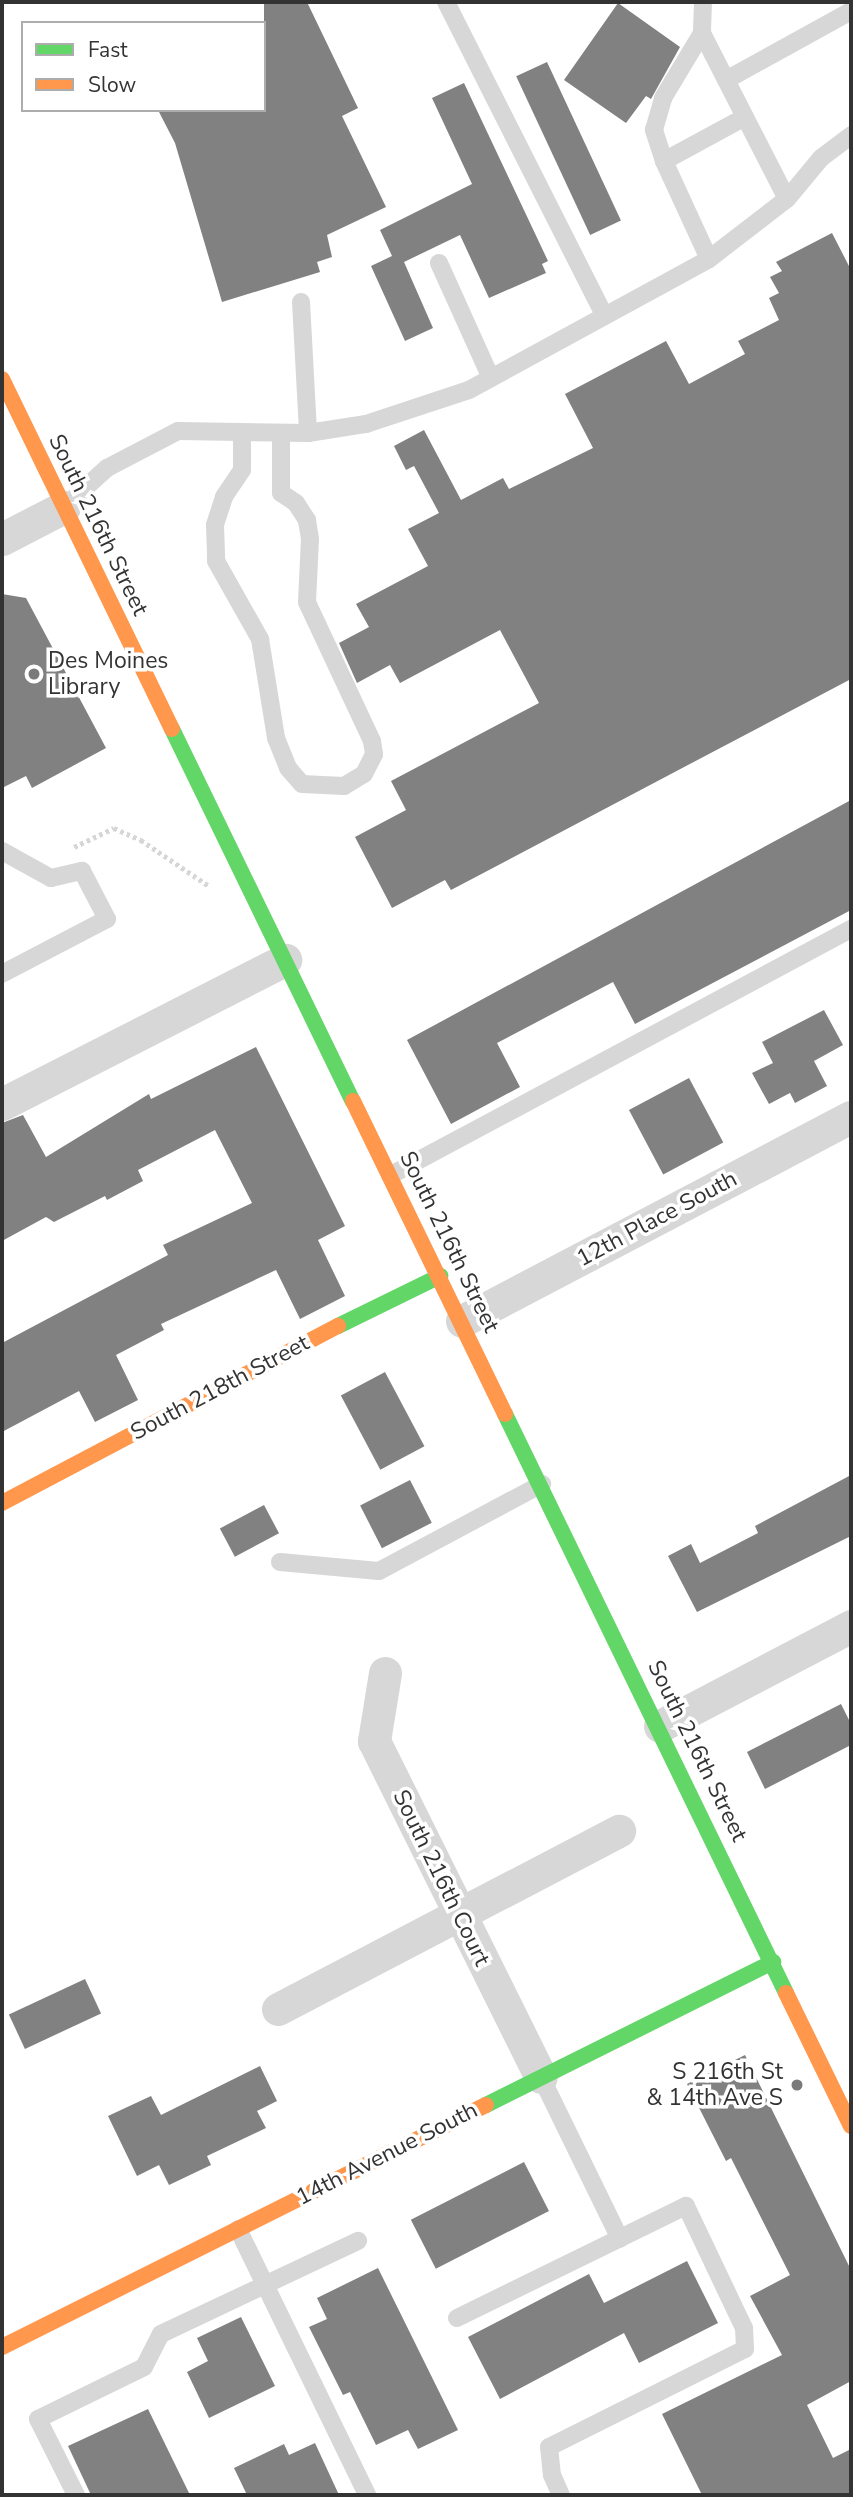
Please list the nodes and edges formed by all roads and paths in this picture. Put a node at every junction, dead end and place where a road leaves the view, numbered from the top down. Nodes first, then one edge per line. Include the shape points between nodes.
1 (446, 2) edge
2 (703, 2) edge
3 (851, 11) edge
4 (702, 33) junction
5 (726, 80) junction
6 (745, 117) junction
7 (851, 135) edge
8 (664, 161) junction
9 (787, 199) junction
10 (709, 259) junction
11 (439, 262) dead end
12 (301, 302) dead end
13 (604, 314) junction
14 (491, 378) junction
15 (2, 379) edge
16 (281, 433) junction
17 (308, 433) junction
18 (242, 434) junction
19 (64, 507) junction
20 (2, 539) edge
21 (71, 848) dead end
22 (2, 851) edge
23 (212, 888) dead end
24 (851, 929) edge
25 (285, 960) junction
26 (2, 974) edge
27 (2, 1104) edge
28 (851, 1117) edge
29 (391, 1175) junction
30 (440, 1276) junction
31 (462, 1321) junction
32 (542, 1485) junction
33 (2, 1503) edge
34 (281, 1562) dead end
35 (851, 1626) edge
36 (385, 1673) dead end
37 (660, 1726) junction
38 (619, 1831) dead end
39 (458, 1913) junction
40 (773, 1962) junction
41 (278, 2009) dead end
42 (541, 2077) junction
43 (848, 2111) edge
44 (238, 2229) junction
45 (620, 2239) junction
46 (358, 2241) dead end
47 (265, 2285) junction
48 (457, 2318) dead end
49 (2, 2347) edge
50 (76, 2495) edge
51 (367, 2495) edge
52 (561, 2495) edge

1 - 13 lane
2 - 4 lane
3 - 5 lane
4 - 5 lane
4 - 8 lane via 663,98 654,130
5 - 6 lane
6 - 8 lane
6 - 9 lane
7 - 9 lane via 821,158
8 - 10 lane
9 - 10 lane
10 - 13 lane
11 - 14 lane
12 - 17 lane
13 - 14 lane
14 - 17 lane via 469,390 366,424
15 - 19 main road, South 216th Street
16 - 17 lane
16 - 18 lane
16 - 18 lane via 281,493 302,511 310,539 307,602 372,741 374,754 364,774 344,786 302,784 288,768 276,738 260,639 216,561 215,525 224,498 242,470
18 - 19 lane via 178,431 107,468
19 - 20 street
19 - 25 main road, South 216th Street
21 - 23 path via 114,828 141,840
22 - 26 lane via 51,878 82,871 107,919
24 - 29 lane
25 - 27 street
25 - 29 main road, South 216th Street
28 - 31 street, 12th Place South
29 - 30 main road, South 216th Street
30 - 31 main road, South 216th Street
30 - 33 main road, South 218th Street
31 - 32 main road, South 216th Street
32 - 34 lane via 379,1571
32 - 37 main road, South 216th Street
35 - 37 street
36 - 39 street, South 216th Court via 374,1741
37 - 40 main road, South 216th Street
38 - 39 street
39 - 41 street
39 - 42 street, South 216th Court
40 - 42 main road, 14th Avenue South
40 - 43 main road, South 216th Street
42 - 44 main road, 14th Avenue South
42 - 45 lane
44 - 47 lane
44 - 49 main road, 14th Avenue South
45 - 48 lane
45 - 52 lane via 686,2206 744,2328 745,2349 549,2447 552,2475
46 - 47 lane
47 - 50 lane via 161,2334 144,2367 38,2420
47 - 51 lane

